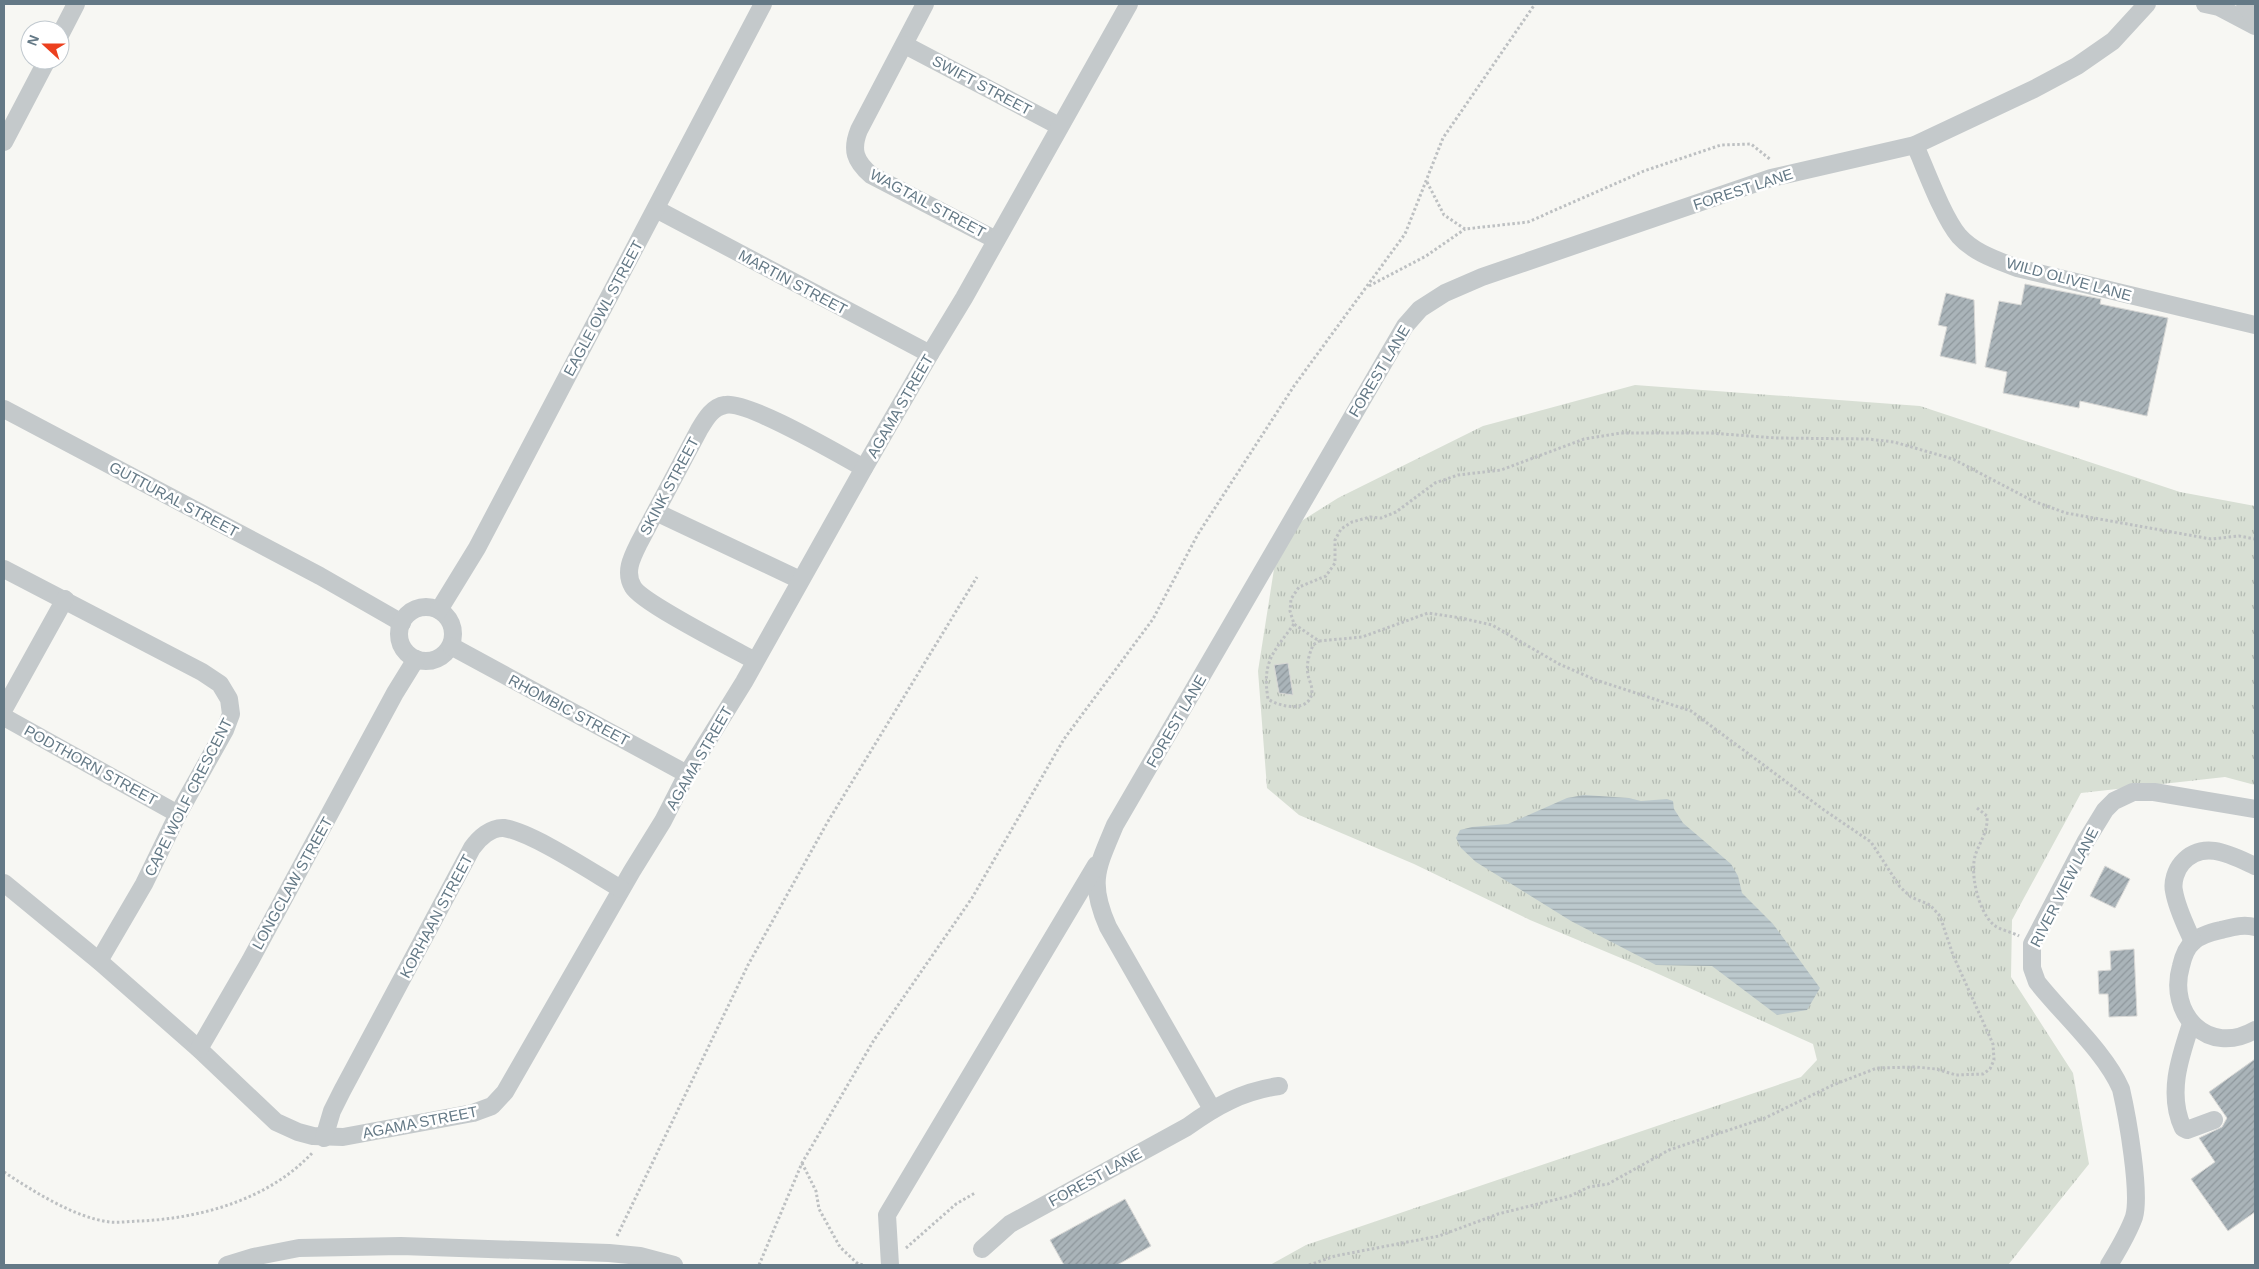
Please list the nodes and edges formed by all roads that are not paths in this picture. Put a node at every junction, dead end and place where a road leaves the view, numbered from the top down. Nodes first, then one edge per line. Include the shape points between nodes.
1 (76, 4) edge
2 (763, 4) edge
3 (925, 4) edge
4 (2147, 4) edge
5 (2205, 4) edge
6 (2245, 4) edge
7 (1123, 6) edge
8 (68, 20) edge
9 (2255, 20) edge
10 (2255, 26) edge
11 (905, 45) junction
12 (42, 70) edge
13 (1059, 126) junction
14 (4, 142) edge
15 (1915, 145) junction
16 (656, 210) junction
17 (996, 240) junction
18 (2255, 324) edge
19 (930, 354) junction
20 (4, 409) edge
21 (864, 468) junction
22 (656, 512) junction
23 (4, 569) edge
24 (800, 580) junction
25 (65, 599) junction
26 (439, 610) junction
27 (402, 623) junction
28 (451, 646) junction
29 (416, 659) junction
30 (756, 661) junction
31 (4, 709) edge
32 (4, 717) edge
33 (687, 774) junction
34 (2255, 809) edge
35 (178, 814) junction
36 (1102, 854) junction
37 (2255, 866) edge
38 (4, 883) edge
39 (621, 890) junction
40 (2255, 927) edge
41 (2193, 942) junction
42 (99, 961) junction
43 (2191, 1024) junction
44 (2255, 1030) edge
45 (199, 1049) junction
46 (1279, 1086) dead end
47 (1212, 1109) junction
48 (2214, 1120) dead end
49 (324, 1138) junction
50 (982, 1249) dead end
51 (890, 1263) edge
52 (227, 1265) edge
53 (674, 1265) edge
54 (2109, 1265) edge

1 - 8 street
2 - 16 street, EAGLE OWL STREET
3 - 11 street, WAGTAIL STREET
4 - 15 street, FOREST LANE via 2113,41 2077,66 2034,90
5 - 10 street
6 - 9 street
7 - 13 street, AGAMA STREET
11 - 13 street, SWIFT STREET
11 - 17 street, WAGTAIL STREET via 859,130 854,142 856,155 871,175
12 - 14 street
13 - 17 street, AGAMA STREET
15 - 18 street, WILD OLIVE LANE via 1951,224 1960,236 1985,255 2035,272
15 - 36 street, FOREST LANE via 1788,174 1539,256 1432,300 1413,316 1115,825
16 - 19 street, MARTIN STREET
16 - 26 street, EAGLE OWL STREET via 477,548
17 - 19 street, AGAMA STREET
19 - 21 street, AGAMA STREET
20 - 27 street, GUTTURAL STREET
21 - 22 street, SKINK STREET via 755,412 733,404 723,405 710,413 703,424
21 - 24 street, AGAMA STREET
22 - 24 street
22 - 30 street, SKINK STREET via 630,562 628,570 633,588 651,603
23 - 25 street, CAPE WOLF CRESCENT
24 - 30 street, AGAMA STREET
25 - 31 street
25 - 35 street, CAPE WOLF CRESCENT via 202,672 220,684 229,699 231,714 225,730
26 - 27 street via 418,608 409,613
26 - 28 street via 448,618 454,632
27 - 29 street via 399,635 404,650
28 - 29 street via 441,657 429,661
28 - 33 street, RHOMBIC STREET
29 - 45 street, LONGCLAW STREET
30 - 33 street, AGAMA STREET
32 - 35 street, PODTHORN STREET
33 - 39 street, AGAMA STREET
34 - 54 street, RIVER VIEW LANE via 2154,792 2133,792 2114,801 2086,842 2032,944 2032,968 2037,982 2116,1077 2121,1089 2135,1208 2129,1228
35 - 42 street, CAPE WOLF CRESCENT via 144,884
36 - 47 street, FOREST LANE via 1096,884 1103,915
36 - 51 street via 887,1215
37 - 41 street via 2228,853 2206,849 2189,855 2178,868 2174,889
38 - 42 street
39 - 49 street, AGAMA STREET via 498,1102 473,1113
39 - 49 street, KORHAAN STREET via 518,833 505,828 483,835 472,848 342,1090
40 - 41 street via 2239,925 2226,928
41 - 43 street via 2183,958 2177,985
42 - 45 street, AGAMA STREET
43 - 44 street via 2221,1039 2232,1039
43 - 48 street via 2175,1088 2179,1119 2183,1128 2188,1130
45 - 49 street, AGAMA STREET via 276,1122 298,1132
46 - 47 street, FOREST LANE via 1243,1094
47 - 50 street, FOREST LANE via 1187,1127 1010,1224
52 - 53 street via 299,1248 401,1246 609,1253 640,1256

